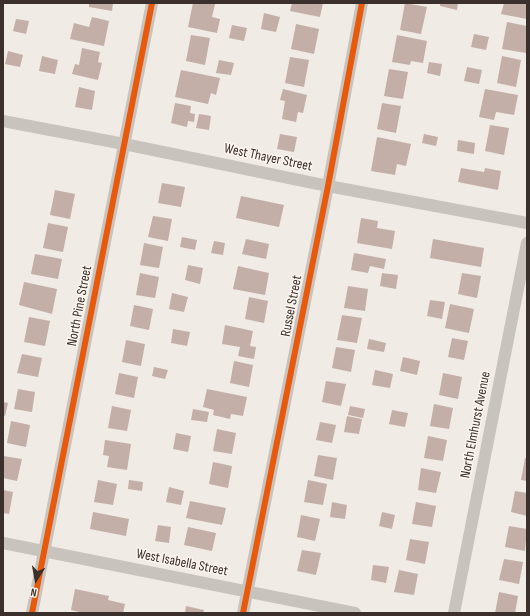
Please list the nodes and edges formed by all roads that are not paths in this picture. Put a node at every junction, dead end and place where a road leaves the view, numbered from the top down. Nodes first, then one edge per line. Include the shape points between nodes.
1 (152, 3) edge
2 (362, 3) edge
3 (3, 121) edge
4 (124, 144) junction
5 (328, 186) junction
6 (527, 223) edge
7 (527, 243) edge
8 (3, 543) edge
9 (44, 551) junction
10 (247, 591) junction
11 (32, 613) edge
12 (243, 613) edge
13 (355, 613) edge
14 (454, 613) edge

1 - 4 street, North Pine Street
2 - 5 street, Russel Street
3 - 4 street, West Thayer Street
4 - 5 street, West Thayer Street
4 - 9 street, North Pine Street
5 - 6 street, West Thayer Street
5 - 10 street, Russel Street
7 - 14 street, North Elmhurst Avenue
8 - 9 street, West Isabella Street
9 - 10 street, West Isabella Street
9 - 11 street, North Pine Street
10 - 12 street, Russel Street
10 - 13 street, West Isabella Street

